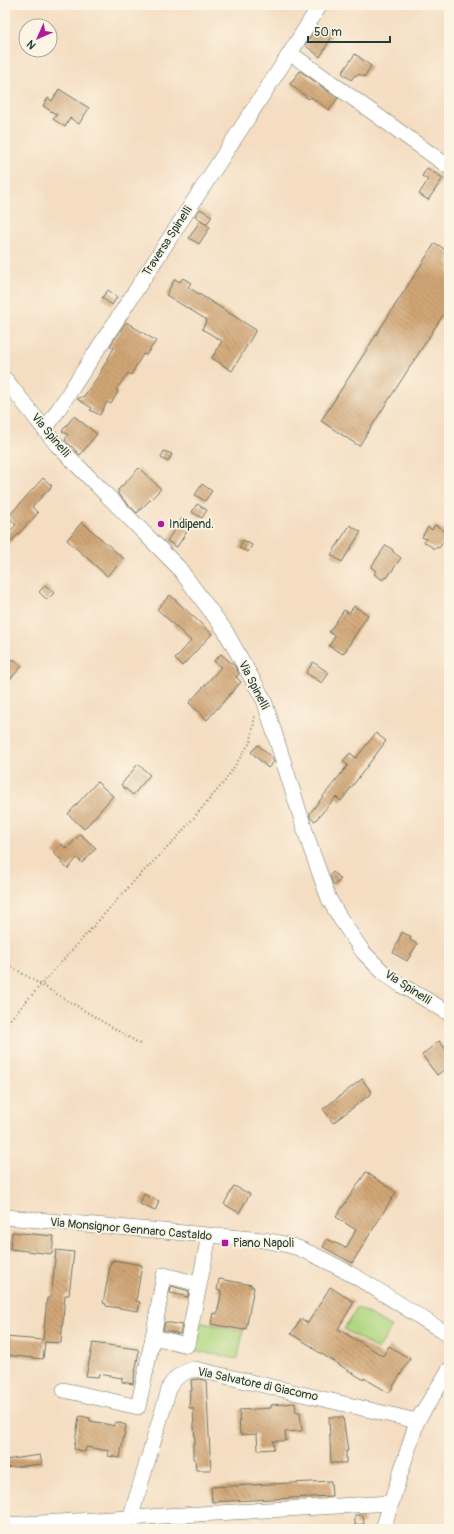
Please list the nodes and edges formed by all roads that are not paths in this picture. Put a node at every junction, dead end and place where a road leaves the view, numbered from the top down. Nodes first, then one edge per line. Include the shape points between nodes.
1 (320, 5) edge
2 (290, 53) junction
3 (449, 167) edge
4 (5, 379) edge
5 (45, 430) junction
6 (449, 1013) edge
7 (5, 1218) edge
8 (208, 1236) junction
9 (199, 1284) junction
10 (449, 1335) edge
11 (153, 1337) junction
12 (449, 1370) edge
13 (64, 1390) dead end
14 (417, 1421) junction
15 (391, 1503) junction
16 (130, 1519) junction
17 (5, 1525) edge
18 (383, 1529) edge

1 - 2 street, Traversa Spinelli
2 - 3 street
2 - 5 street, Traversa Spinelli
4 - 5 street, Via Spinelli
5 - 6 street, Via Spinelli via 178,567 224,629 264,700 310,846 330,899 363,952 384,973
7 - 8 street, Via Monsignor Gennaro Castaldo
8 - 9 street
8 - 10 street, Via Monsignor Gennaro Castaldo via 263,1240 298,1248 336,1266
9 - 11 street via 187,1345
9 - 11 street via 164,1275
11 - 13 street via 138,1407
12 - 14 street
14 - 15 street
14 - 16 street, Via Salvatore di Giacomo via 264,1384 190,1370 179,1375 170,1386
15 - 16 street
15 - 18 street
16 - 17 street

